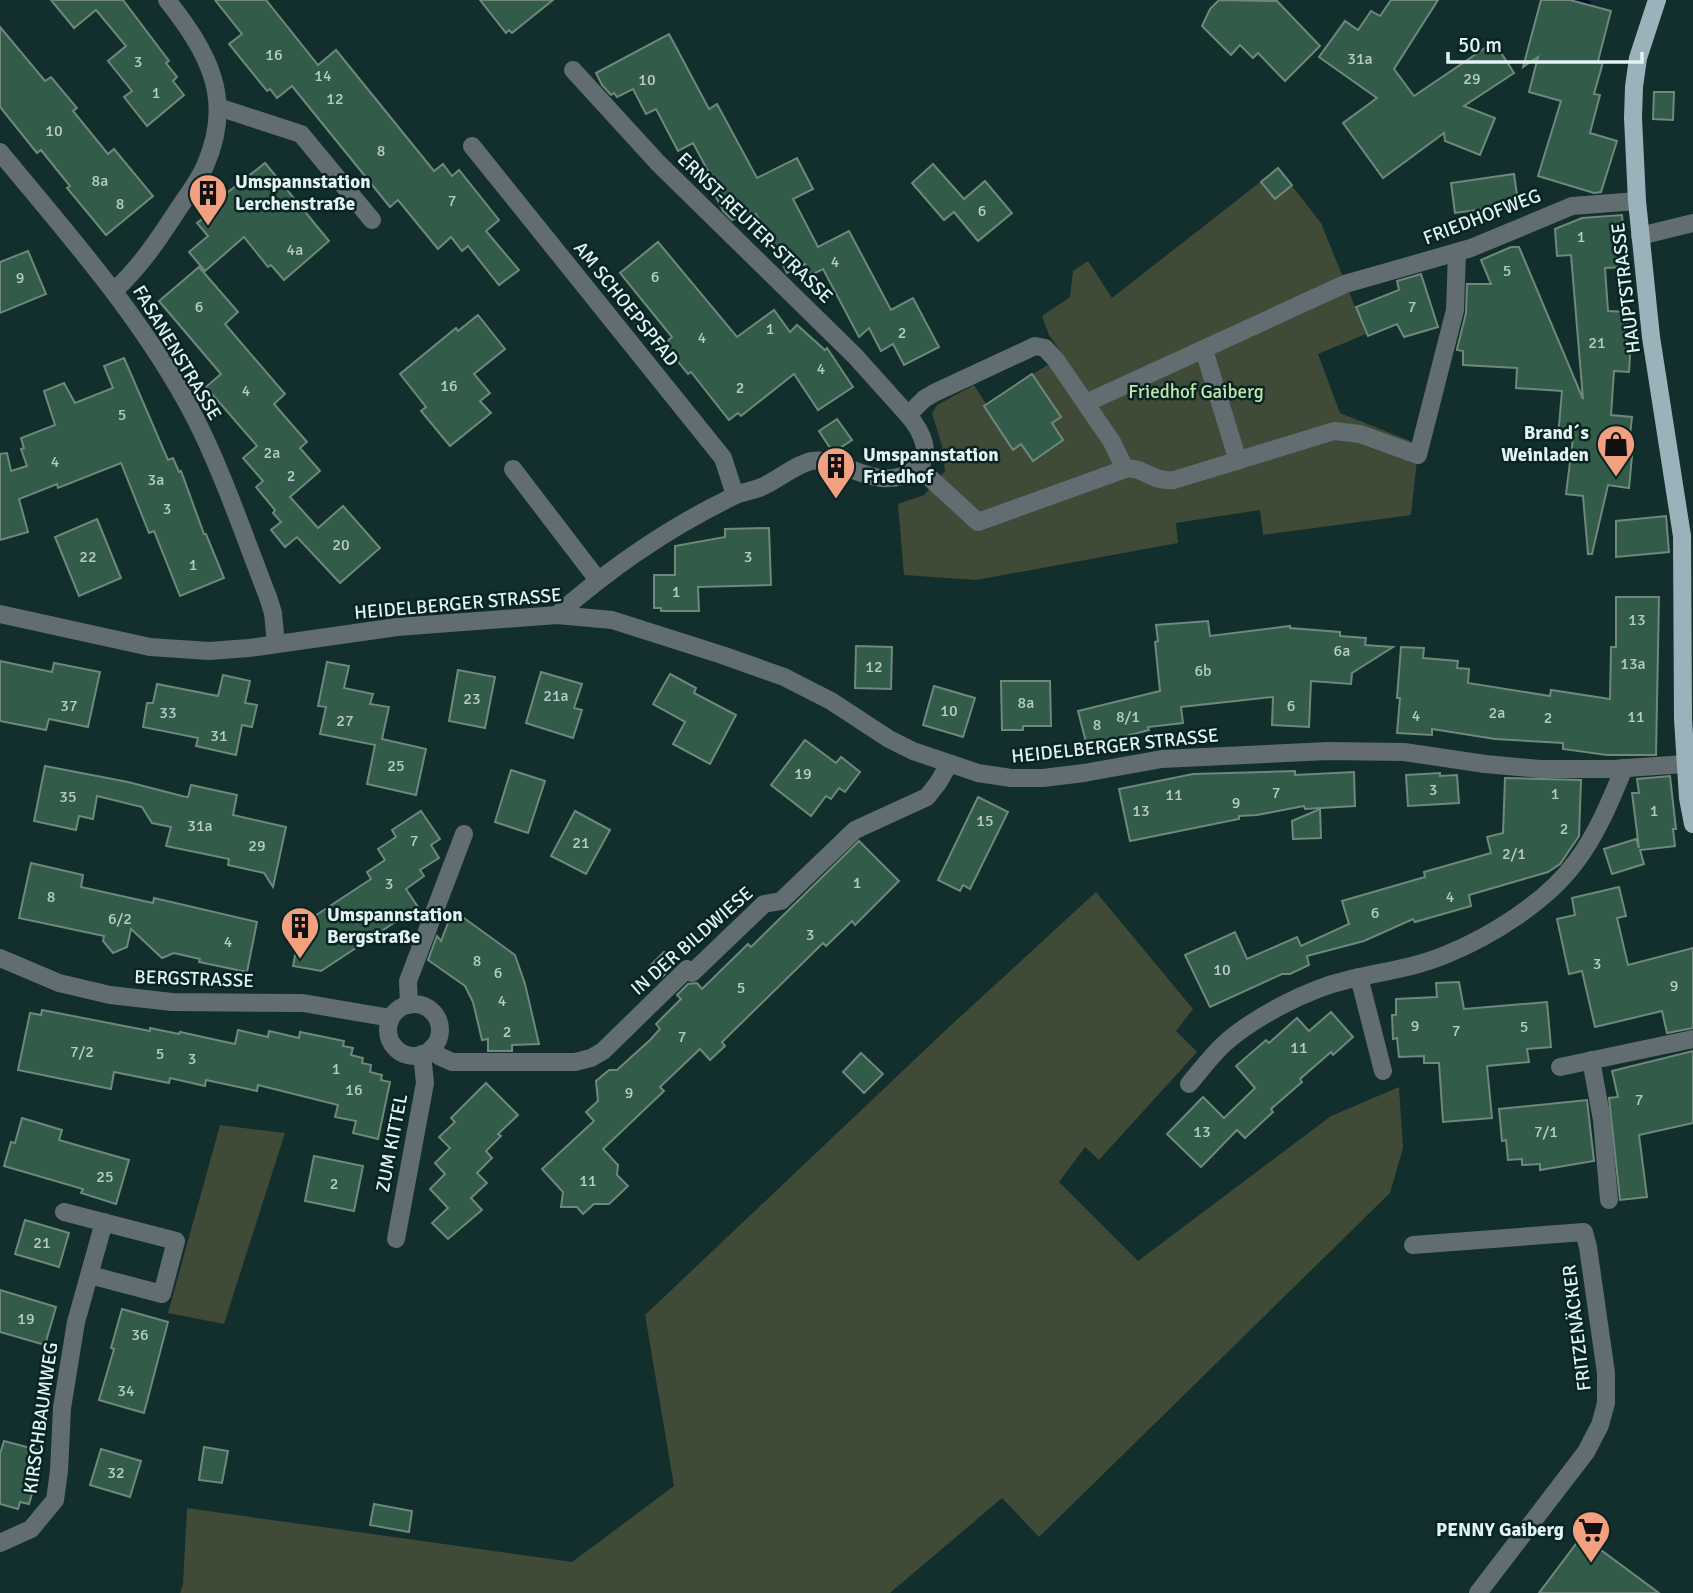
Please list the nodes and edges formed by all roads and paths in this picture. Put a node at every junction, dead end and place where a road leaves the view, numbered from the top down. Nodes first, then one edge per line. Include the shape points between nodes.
1 (167, 0) edge
2 (1657, 0) edge
3 (573, 70) dead end
4 (218, 107) junction
5 (471, 146) dead end
6 (0, 152) edge
7 (1637, 201) junction
8 (372, 220) dead end
9 (1693, 223) edge
10 (1640, 236) junction
11 (1457, 252) junction
12 (114, 290) junction
13 (1204, 351) junction
14 (1086, 403) junction
15 (908, 415) junction
16 (1238, 461) junction
17 (918, 467) junction
18 (513, 469) dead end
19 (1125, 469) junction
20 (735, 495) junction
21 (598, 580) junction
22 (0, 614) edge
23 (557, 615) junction
24 (276, 644) junction
25 (948, 764) junction
26 (1685, 764) junction
27 (1624, 768) junction
28 (1693, 824) edge
29 (464, 834) dead end
30 (0, 958) edge
31 (1359, 977) junction
32 (409, 1005) junction
33 (391, 1017) junction
34 (1693, 1039) edge
35 (427, 1051) junction
36 (1591, 1060) junction
37 (1560, 1067) dead end
38 (1382, 1070) dead end
39 (1189, 1084) dead end
40 (1609, 1200) dead end
41 (64, 1212) dead end
42 (104, 1222) junction
43 (396, 1239) dead end
44 (1413, 1245) dead end
45 (90, 1275) junction
46 (0, 1543) edge
47 (1478, 1593) edge

1 - 4 street via 204,51
2 - 7 main road, HAUPTSTRASSE via 1643,38 1634,87
3 - 15 street, ERNST-REUTER-STRASSE via 658,163 855,356
4 - 8 street via 301,134
4 - 12 street via 204,167 150,252
5 - 20 street, AM SCHOEPSPFAD via 723,458
6 - 12 street, FASANENSTRASSE
7 - 10 main road, HAUPTSTRASSE
7 - 11 street, FRIEDHOFWEG via 1572,206
9 - 10 street
10 - 26 main road, HAUPTSTRASSE via 1682,536
11 - 13 street, FRIEDHOFWEG via 1345,284
11 - 16 street via 1455,310 1418,455 1339,430
12 - 24 street, FASANENSTRASSE via 172,377 202,433 268,597
13 - 14 street, FRIEDHOFWEG
13 - 16 street
14 - 15 street via 1048,350 1039,346 934,393
14 - 19 street
15 - 17 street, ERNST-REUTER-STRASSE via 924,441 925,455
16 - 19 street via 1168,481 1132,467
17 - 19 street via 978,522
17 - 20 street via 899,477 879,477 817,460
18 - 21 street
20 - 21 street
21 - 23 street
22 - 24 street, HEIDELBERGER STRASSE via 176,650
23 - 24 street, HEIDELBERGER STRASSE via 397,627
23 - 25 street, HEIDELBERGER STRASSE via 626,623 765,670 819,694 901,746
25 - 27 street, HEIDELBERGER STRASSE via 1027,779 1182,758 1373,751 1502,766
25 - 35 street, IN DER BILDWIESE via 927,797 855,830 781,901 764,904 692,973 687,969 591,1058 575,1062 452,1062
26 - 27 street, HEIDELBERGER STRASSE
26 - 28 main road, HAUPTSTRASSE
27 - 31 street via 1580,857 1531,905 1494,931 1444,956
29 - 32 street via 408,981
30 - 33 street, BERGSTRASSE via 59,983 110,995 181,1002 303,1003
31 - 38 street
31 - 39 street via 1315,991 1255,1021 1216,1052
32 - 33 street
32 - 35 street via 424,1006 437,1019 438,1039
33 - 35 street via 388,1033 392,1043 405,1054
34 - 36 street
35 - 43 street, ZUM KITTEL
36 - 37 street
36 - 40 street
41 - 42 street
42 - 45 street, KIRSCHBAUMWEG
42 - 45 street via 176,1241 162,1294
44 - 47 street, FRITZENÄCKER via 1584,1232 1588,1247 1606,1373 1600,1425 1586,1452
45 - 46 street, KIRSCHBAUMWEG via 76,1322 62,1408 55,1500 31,1529

